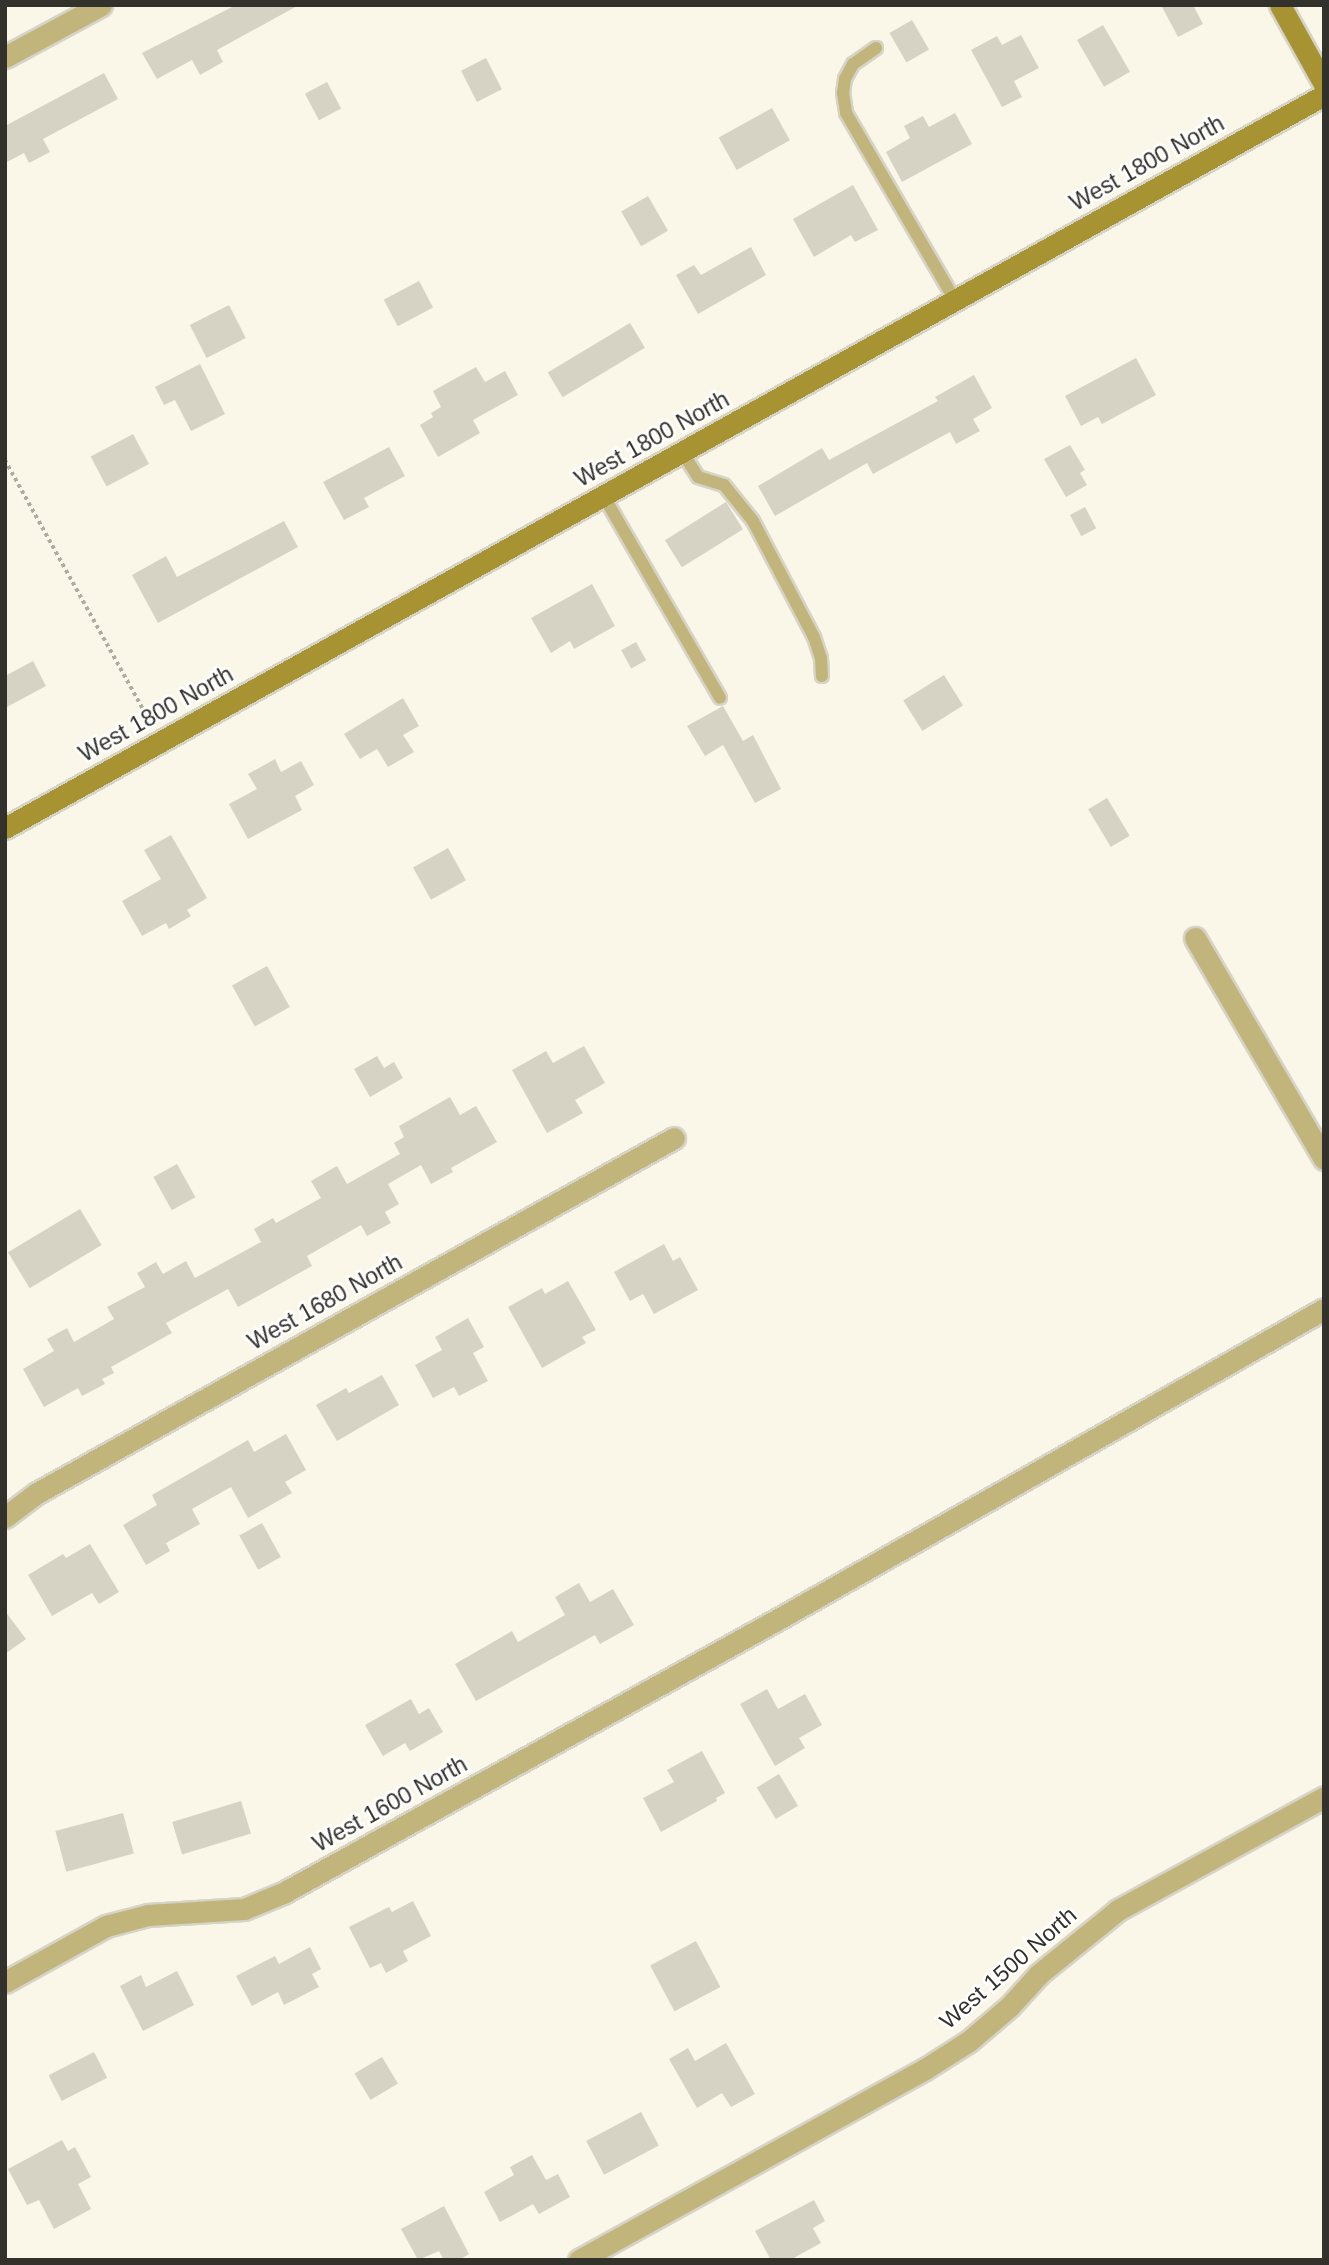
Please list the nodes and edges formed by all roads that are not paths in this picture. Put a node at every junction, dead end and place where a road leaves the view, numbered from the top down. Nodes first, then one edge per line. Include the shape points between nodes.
1 (100, 5) edge
2 (1280, 5) edge
3 (876, 48) dead end
4 (5, 58) edge
5 (1324, 84) edge
6 (1324, 95) edge
7 (955, 300) junction
8 (682, 452) junction
9 (603, 495) junction
10 (822, 676) dead end
11 (720, 698) dead end
12 (5, 828) edge
13 (1195, 938) dead end
14 (674, 1138) dead end
15 (1324, 1159) edge
16 (1324, 1309) edge
17 (5, 1517) edge
18 (1324, 1797) edge
19 (5, 1982) edge
20 (579, 2260) edge

1 - 4 street
2 - 5 main road
3 - 7 lane via 853,64 845,79 846,113
6 - 7 main road, West 1800 North
7 - 8 main road, West 1800 North
8 - 9 main road, West 1800 North
8 - 10 lane via 698,477 724,485 752,521 814,637
9 - 11 lane
9 - 12 main road, West 1800 North
13 - 15 street
14 - 17 street, West 1680 North via 37,1493
16 - 19 street, West 1600 North via 283,1893 244,1909 148,1915 106,1926
18 - 20 street, West 1500 North via 1118,1910 1039,1974 969,2040 925,2069

